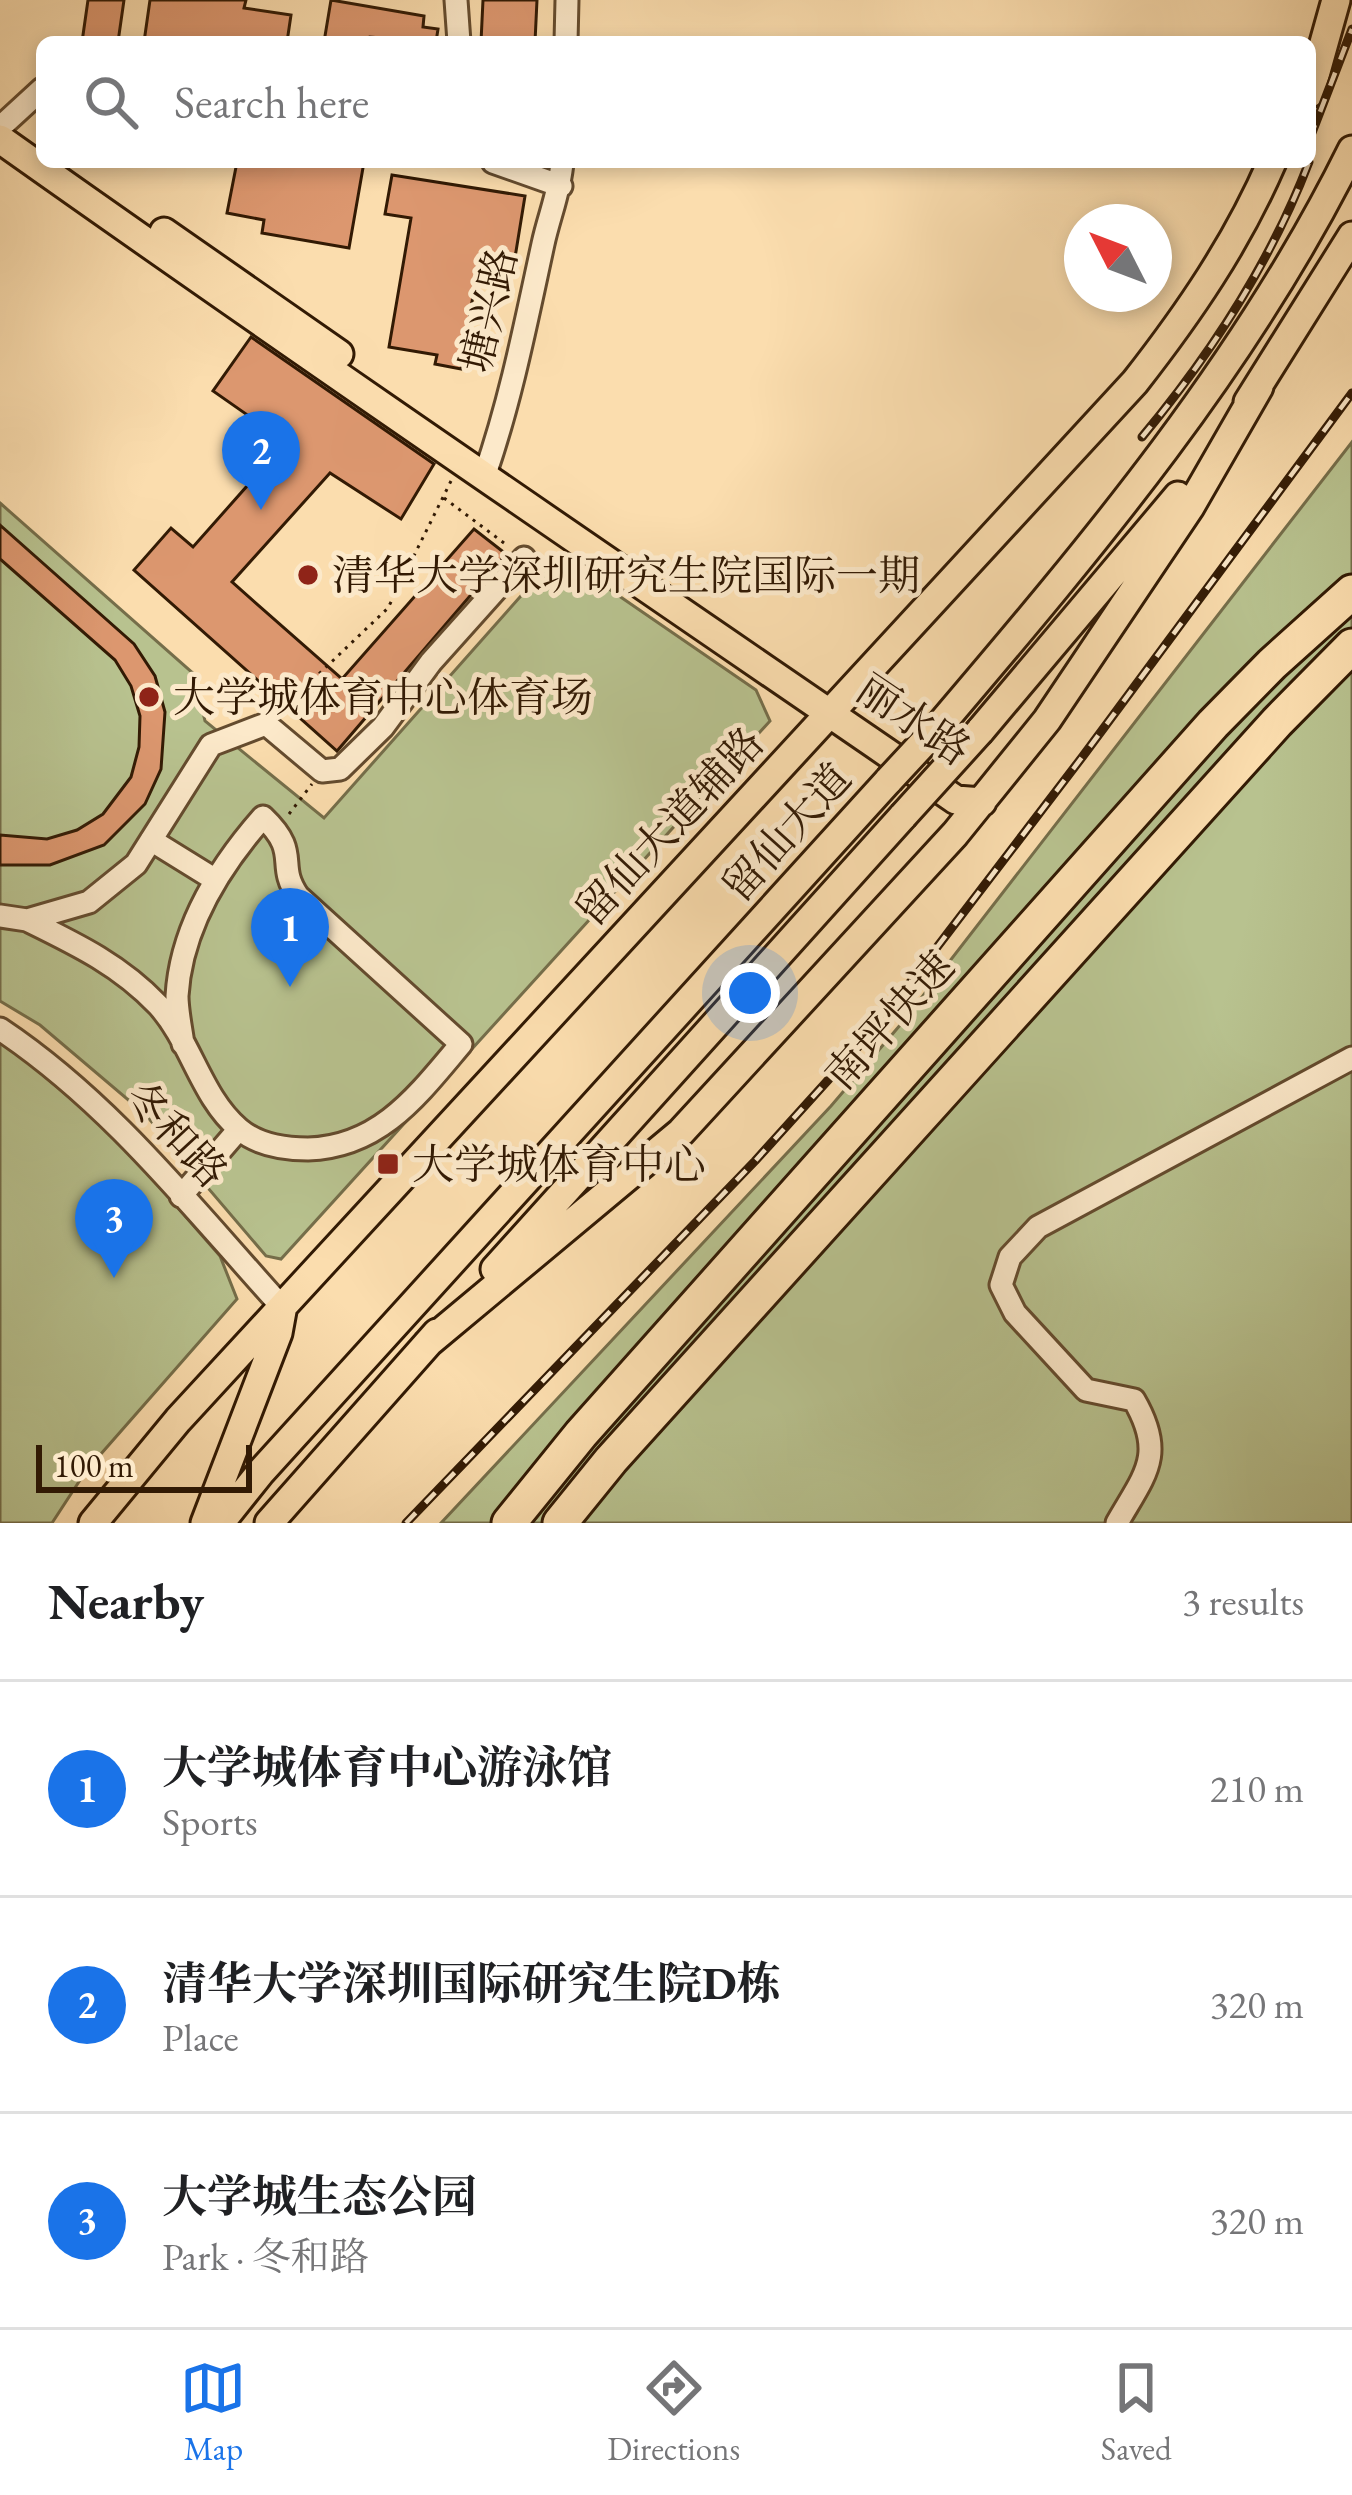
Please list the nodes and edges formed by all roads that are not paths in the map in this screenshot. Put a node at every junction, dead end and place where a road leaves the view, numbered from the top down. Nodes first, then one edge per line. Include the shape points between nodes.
1 (567, 0) edge
2 (1323, 0) edge
3 (1336, 0) edge
4 (451, 1) edge
5 (458, 36) edge
6 (566, 36) edge
7 (1313, 36) edge
8 (1316, 72) edge
9 (36, 95) edge
10 (2, 126) edge
11 (36, 144) edge
12 (1352, 150) edge
13 (36, 152) edge
14 (57, 168) edge
15 (71, 168) edge
16 (510, 168) edge
17 (562, 168) edge
18 (1269, 168) edge
19 (1284, 168) edge
20 (561, 186) junction
21 (1352, 236) edge
22 (1259, 387) junction
23 (480, 464) junction
24 (524, 558) road end
25 (1352, 592) edge
26 (1352, 646) edge
27 (840, 711) junction
28 (982, 802) junction
29 (151, 840) junction
30 (214, 879) junction
31 (0, 916) edge
32 (27, 920) junction
33 (0, 1029) edge
34 (183, 1044) junction
35 (1352, 1058) edge
36 (239, 1129) junction
37 (181, 1196) junction
38 (280, 1320) junction
39 (428, 1343) junction
40 (92, 1523) edge
41 (110, 1523) edge
42 (205, 1523) edge
43 (220, 1523) edge
44 (269, 1523) edge
45 (509, 1523) edge
46 (560, 1523) edge
47 (1117, 1523) edge

1 - 6 street
2 - 7 main road
3 - 8 main road
4 - 5 street
9 - 10 street
10 - 11 main road
10 - 13 main road, 丽水路
12 - 43 main road, 留仙大道, bridge via 1289,262 1112,522 941,724
14 - 23 main road, 丽水路 via 271,331
15 - 23 main road, 丽水路
16 - 20 street
17 - 20 street, 塘兴路
18 - 27 main road, 留仙大道辅路 via 1218,268 1135,382
19 - 27 main road, 留仙大道辅路 via 1220,293 1124,420
20 - 23 street, 塘兴路 via 512,382
21 - 22 main road, 留仙大道
22 - 28 main road via 1177,527 1039,732
22 - 39 main road, 留仙大道, bridge via 1143,540 980,731
23 - 27 main road, 丽水路
24 - 29 street via 340,769 322,771 266,724 211,745
25 - 45 highway, 南坪快速 via 1213,724
26 - 46 highway, 南坪快速
27 - 28 main road, 丽水路 via 956,800
27 - 38 main road, 留仙大道辅路
28 - 39 main road via 705,1108
29 - 30 street
29 - 32 street via 136,864 89,902
30 - 34 street via 189,937 177,997
30 - 36 street via 263,817 289,852 289,883 298,896 461,1044 408,1105 366,1138 281,1150
31 - 32 street
32 - 34 street via 126,974
33 - 37 street, 冬和路 via 107,1113
34 - 36 street
35 - 47 street via 1038,1227 1010,1257 1001,1285 1015,1312 1086,1390 1134,1400 1150,1427 1150,1466
36 - 37 street
37 - 38 street, 冬和路
38 - 40 main road, 留仙大道辅路
38 - 41 main road, 留仙大道辅路
38 - 42 main road
39 - 44 main road, 留仙大道

